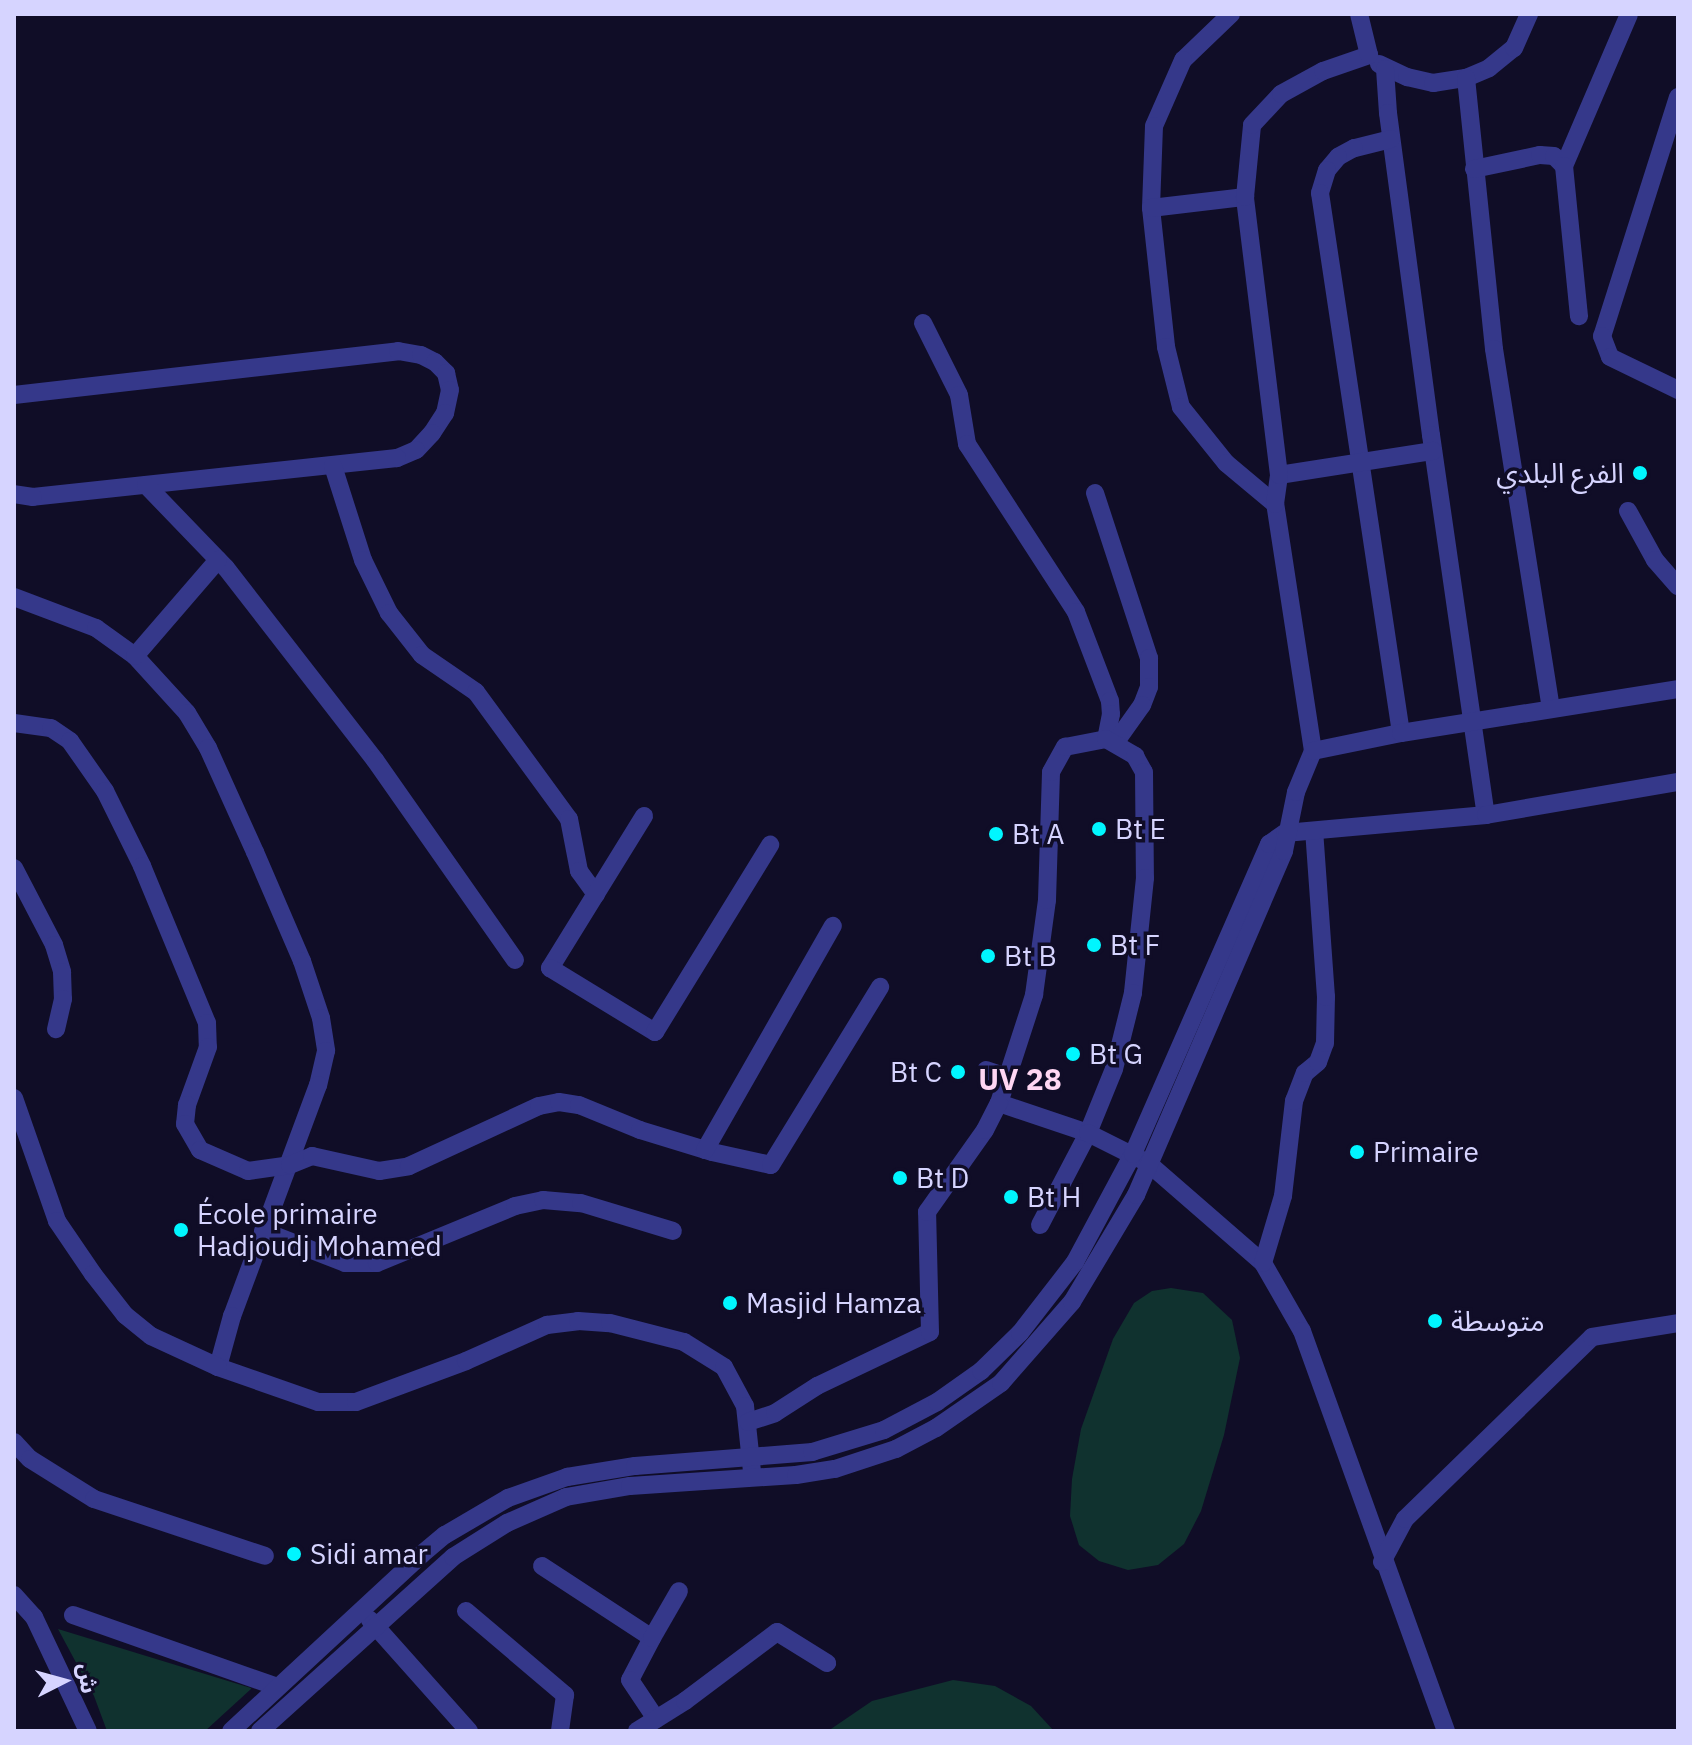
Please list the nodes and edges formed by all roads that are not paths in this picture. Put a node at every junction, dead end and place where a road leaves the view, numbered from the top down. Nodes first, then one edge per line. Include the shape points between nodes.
1 (1231, 14) edge
2 (1359, 14) edge
3 (1529, 14) edge
4 (1629, 14) edge
5 (1369, 55) junction
6 (1385, 69) junction
7 (1466, 78) junction
8 (1676, 109) edge
9 (1391, 139) junction
10 (1564, 166) junction
11 (1474, 169) junction
12 (1245, 197) junction
13 (1151, 208) junction
14 (1579, 316) dead end
15 (923, 323) dead end
16 (1678, 390) edge
17 (14, 395) edge
18 (1433, 451) junction
19 (1358, 460) junction
20 (333, 466) junction
21 (1279, 475) junction
22 (146, 485) junction
23 (1095, 493) dead end
24 (14, 494) edge
25 (1275, 504) junction
26 (1628, 511) dead end
27 (218, 560) junction
28 (1678, 586) edge
29 (14, 597) edge
30 (135, 656) junction
31 (1678, 689) edge
32 (1551, 709) junction
33 (1474, 721) junction
34 (14, 723) edge
35 (1401, 733) junction
36 (1110, 741) junction
37 (1313, 751) junction
38 (1678, 782) edge
39 (1486, 815) junction
40 (644, 816) dead end
41 (1314, 831) junction
42 (1285, 833) junction
43 (770, 845) dead end
44 (14, 868) edge
45 (596, 894) junction
46 (833, 926) dead end
47 (515, 960) dead end
48 (880, 987) dead end
49 (56, 1029) dead end
50 (986, 1070) dead end
51 (1006, 1077) junction
52 (14, 1098) edge
53 (999, 1103) junction
54 (1088, 1133) junction
55 (705, 1150) junction
56 (1141, 1159) junction
57 (290, 1165) junction
58 (1040, 1225) dead end
59 (263, 1231) junction
60 (673, 1231) dead end
61 (1263, 1263) junction
62 (1678, 1323) edge
63 (218, 1367) junction
64 (748, 1422) junction
65 (14, 1442) edge
66 (751, 1458) junction
67 (753, 1478) junction
68 (265, 1556) dead end
69 (1382, 1562) junction
70 (542, 1566) dead end
71 (679, 1591) dead end
72 (14, 1595) edge
73 (361, 1610) junction
74 (466, 1611) dead end
75 (73, 1615) dead end
76 (376, 1628) junction
77 (652, 1638) junction
78 (827, 1663) dead end
79 (278, 1687) junction
80 (656, 1719) junction
81 (88, 1731) edge
82 (231, 1731) edge
83 (260, 1731) edge
84 (469, 1731) edge
85 (560, 1731) edge
86 (637, 1731) edge
87 (1446, 1731) edge

1 - 13 street via 1183,60 1154,126
2 - 5 street
3 - 7 street via 1514,48
4 - 10 street
5 - 6 street
5 - 12 street via 1323,71 1281,94 1252,125
6 - 7 street via 1433,83
6 - 9 street
7 - 11 street
8 - 16 street via 1602,336 1610,357
9 - 18 street
9 - 19 street via 1338,157 1327,170 1320,193
10 - 11 street via 1554,156 1540,155
10 - 14 street
11 - 32 street via 1507,439
12 - 13 street
12 - 21 street
13 - 25 street via 1166,347 1181,407 1226,463
15 - 36 street via 951,373 967,444 1076,612 1110,701
17 - 20 street via 365,352 421,355 446,373 450,390 445,413 416,450 397,458
18 - 19 street
18 - 33 street
19 - 21 street
19 - 35 street
20 - 22 street
20 - 45 street via 363,560 389,613 422,655 476,692 569,819 579,871
21 - 25 street
22 - 24 street via 33,497
22 - 27 street
23 - 36 street via 1149,658 1149,687 1142,705
25 - 37 street
26 - 28 street via 1643,542
27 - 30 street
27 - 47 street via 375,760
29 - 30 street via 96,628
30 - 57 street via 187,713 208,748 302,961 321,1018 326,1051
31 - 32 street
32 - 33 street
33 - 35 street
33 - 39 street
34 - 57 street via 51,728 70,741 88,762 142,866 209,1034 187,1105 185,1124 191,1138 200,1150 248,1171
35 - 37 street
36 - 51 street via 1065,747 1051,772 1041,821 1031,949 1034,995
36 - 54 street via 1135,756 1144,772 1137,813 1145,878 1131,935 1133,993
37 - 42 street
38 - 39 street
39 - 41 street
40 - 45 street
41 - 42 street
41 - 61 street via 1325,1043 1294,1101 1283,1196
42 - 56 street via 1269,844
43 - 45 street via 655,1032 550,968
44 - 49 street via 54,945 62,972
46 - 55 street
48 - 55 street via 771,1165
50 - 51 street
51 - 53 street
52 - 63 street via 57,1221 93,1274 125,1315 151,1336
53 - 54 street
53 - 64 street via 985,1130 936,1185 927,1212 930,1332
54 - 56 street
54 - 58 street via 1050,1195
55 - 57 street via 559,1102 539,1106 409,1166 379,1171 312,1156
56 - 61 street
56 - 66 street via 1075,1262 1020,1333 981,1371 884,1430 812,1452
56 - 67 street via 1096,1266 1054,1325 1001,1383 896,1449 835,1469
57 - 59 street
59 - 60 street via 345,1263 377,1263 515,1206 543,1200 581,1203
59 - 63 street
61 - 69 street via 1302,1331
62 - 69 street via 1592,1337 1405,1519
63 - 64 street via 318,1402 356,1402 547,1325 610,1323 684,1342 724,1367
64 - 66 street
65 - 68 street via 30,1459 94,1499
66 - 67 street
66 - 73 street via 635,1466 530,1488 445,1535
67 - 76 street via 630,1486 566,1497 538,1508 453,1557
69 - 87 street
70 - 77 street
71 - 77 street
72 - 81 street via 34,1617
73 - 76 street
73 - 79 street
74 - 85 street via 565,1695
75 - 79 street
76 - 83 street
76 - 84 street
77 - 80 street via 630,1680
78 - 80 street via 777,1632
79 - 82 street
80 - 86 street

